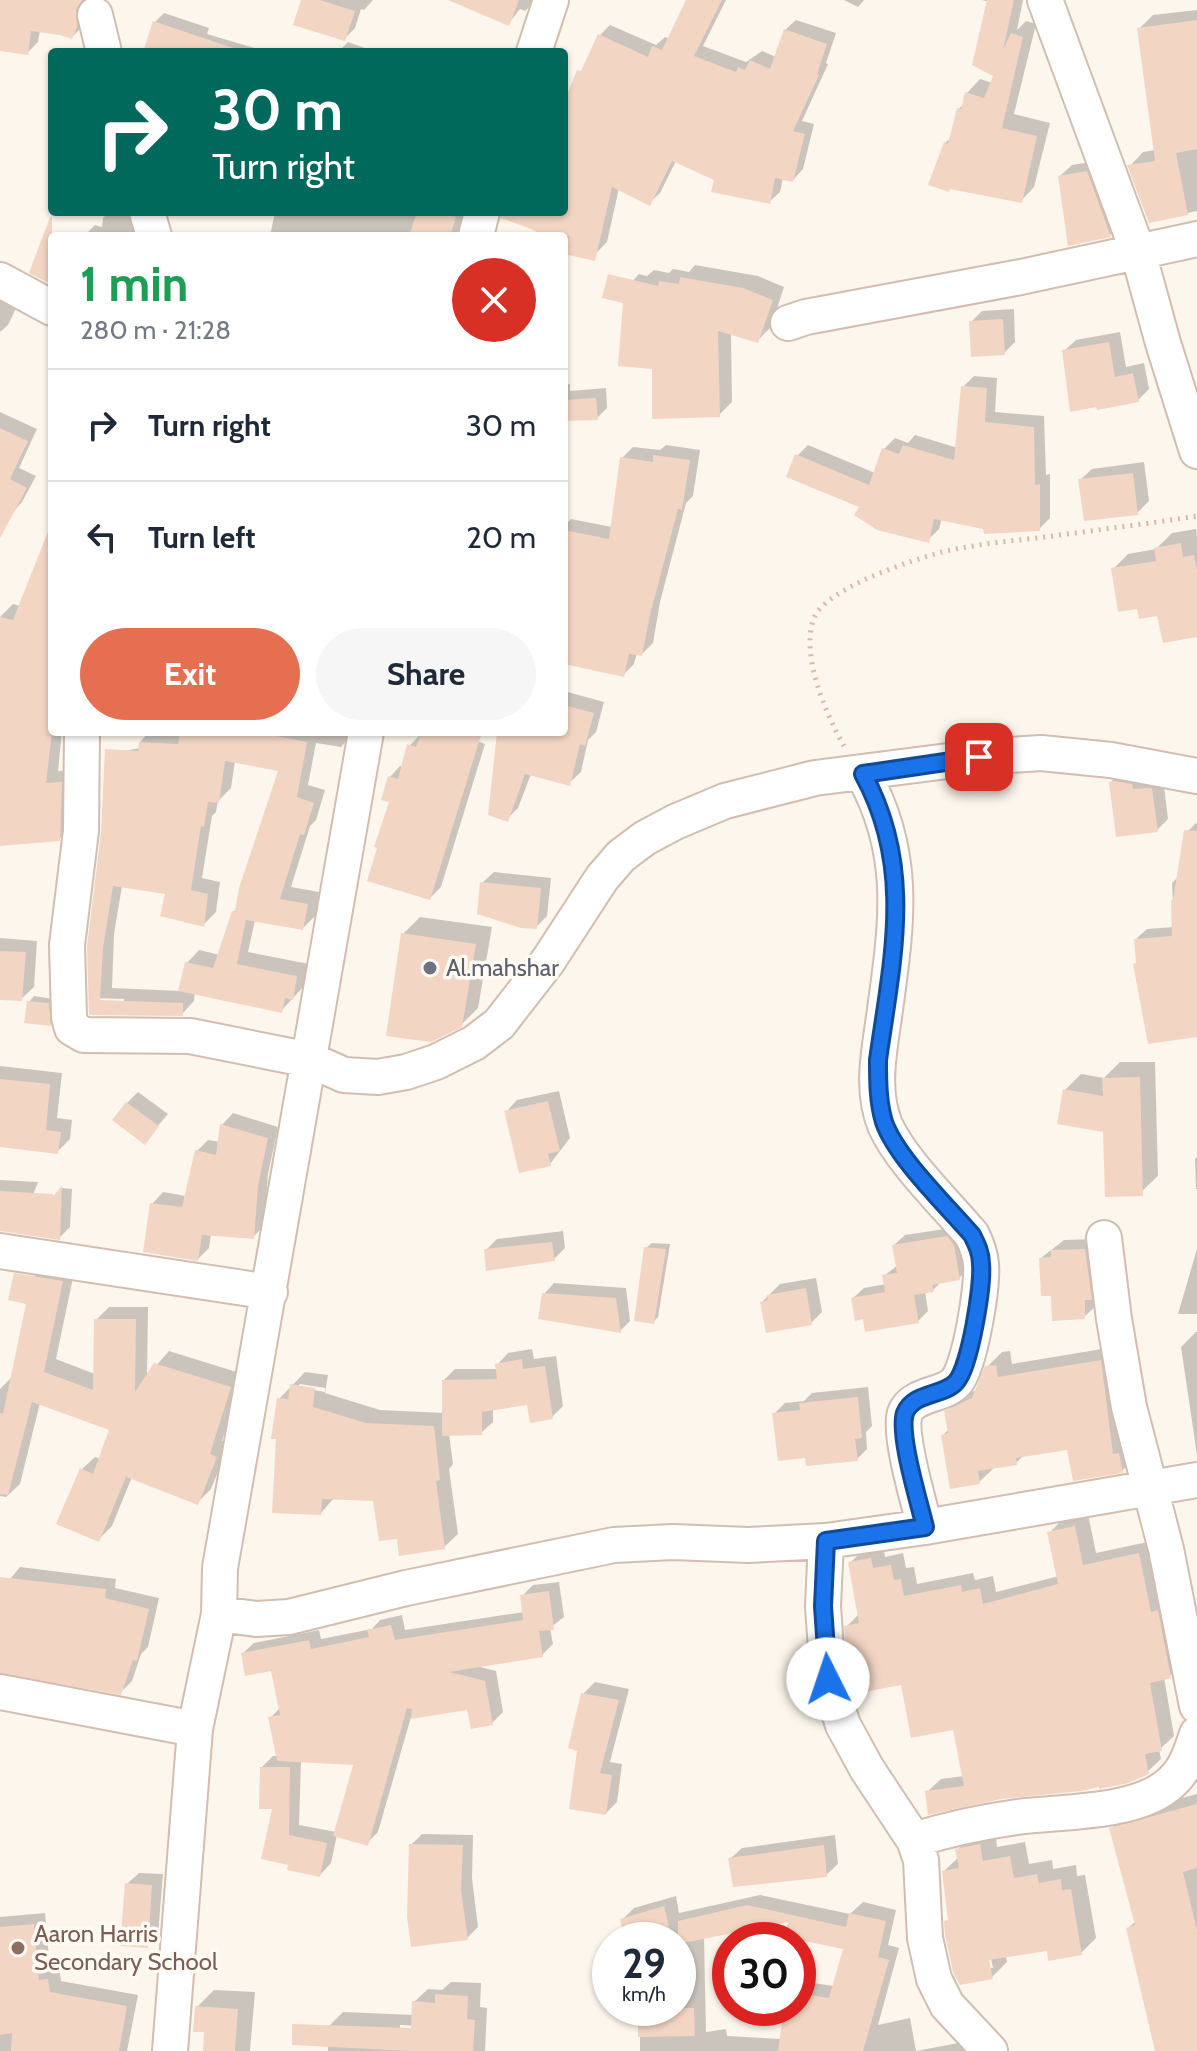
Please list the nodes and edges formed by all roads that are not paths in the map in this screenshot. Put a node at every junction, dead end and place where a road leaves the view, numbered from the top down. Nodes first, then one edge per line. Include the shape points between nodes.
1 (551, 0) edge
2 (1045, 0) edge
3 (95, 15) dead end
4 (103, 48) edge
5 (535, 48) edge
6 (1197, 239) edge
7 (1138, 252) junction
8 (0, 280) edge
9 (48, 306) edge
10 (788, 323) dead end
11 (1197, 451) edge
12 (82, 736) edge
13 (365, 736) edge
14 (863, 774) junction
15 (1197, 776) edge
16 (310, 1060) junction
17 (1104, 1238) dead end
18 (0, 1251) edge
19 (270, 1292) junction
20 (1197, 1480) edge
21 (1150, 1487) junction
22 (925, 1527) junction
23 (826, 1541) junction
24 (219, 1614) junction
25 (0, 1692) edge
26 (1197, 1706) edge
27 (195, 1729) junction
28 (1197, 1734) edge
29 (914, 1840) junction
30 (170, 2051) edge
31 (990, 2051) edge

1 - 5 street
2 - 7 street
3 - 4 street
6 - 7 street
7 - 10 street
7 - 11 street
8 - 9 street
12 - 16 street via 81,831 67,945 72,1028 84,1035 190,1036
13 - 16 street
14 - 15 street via 1041,753
14 - 16 street via 755,791 645,838 602,878 508,1014 474,1043 421,1067 378,1077 344,1075
14 - 22 street via 886,823 897,889 878,1060 885,1124 897,1146 972,1235 982,1265 962,1374 953,1386 915,1402 904,1415
16 - 19 street
17 - 21 street via 1129,1407
18 - 19 street
19 - 24 street via 220,1568
20 - 21 street
21 - 22 street
21 - 26 street
22 - 23 street
23 - 24 street via 614,1545 289,1617
23 - 29 street via 828,1679 843,1725
24 - 27 street
25 - 27 street
27 - 30 street
28 - 29 street via 1182,1773 1145,1799 970,1825
29 - 31 street via 921,1860 925,1938 934,1979 947,2005

